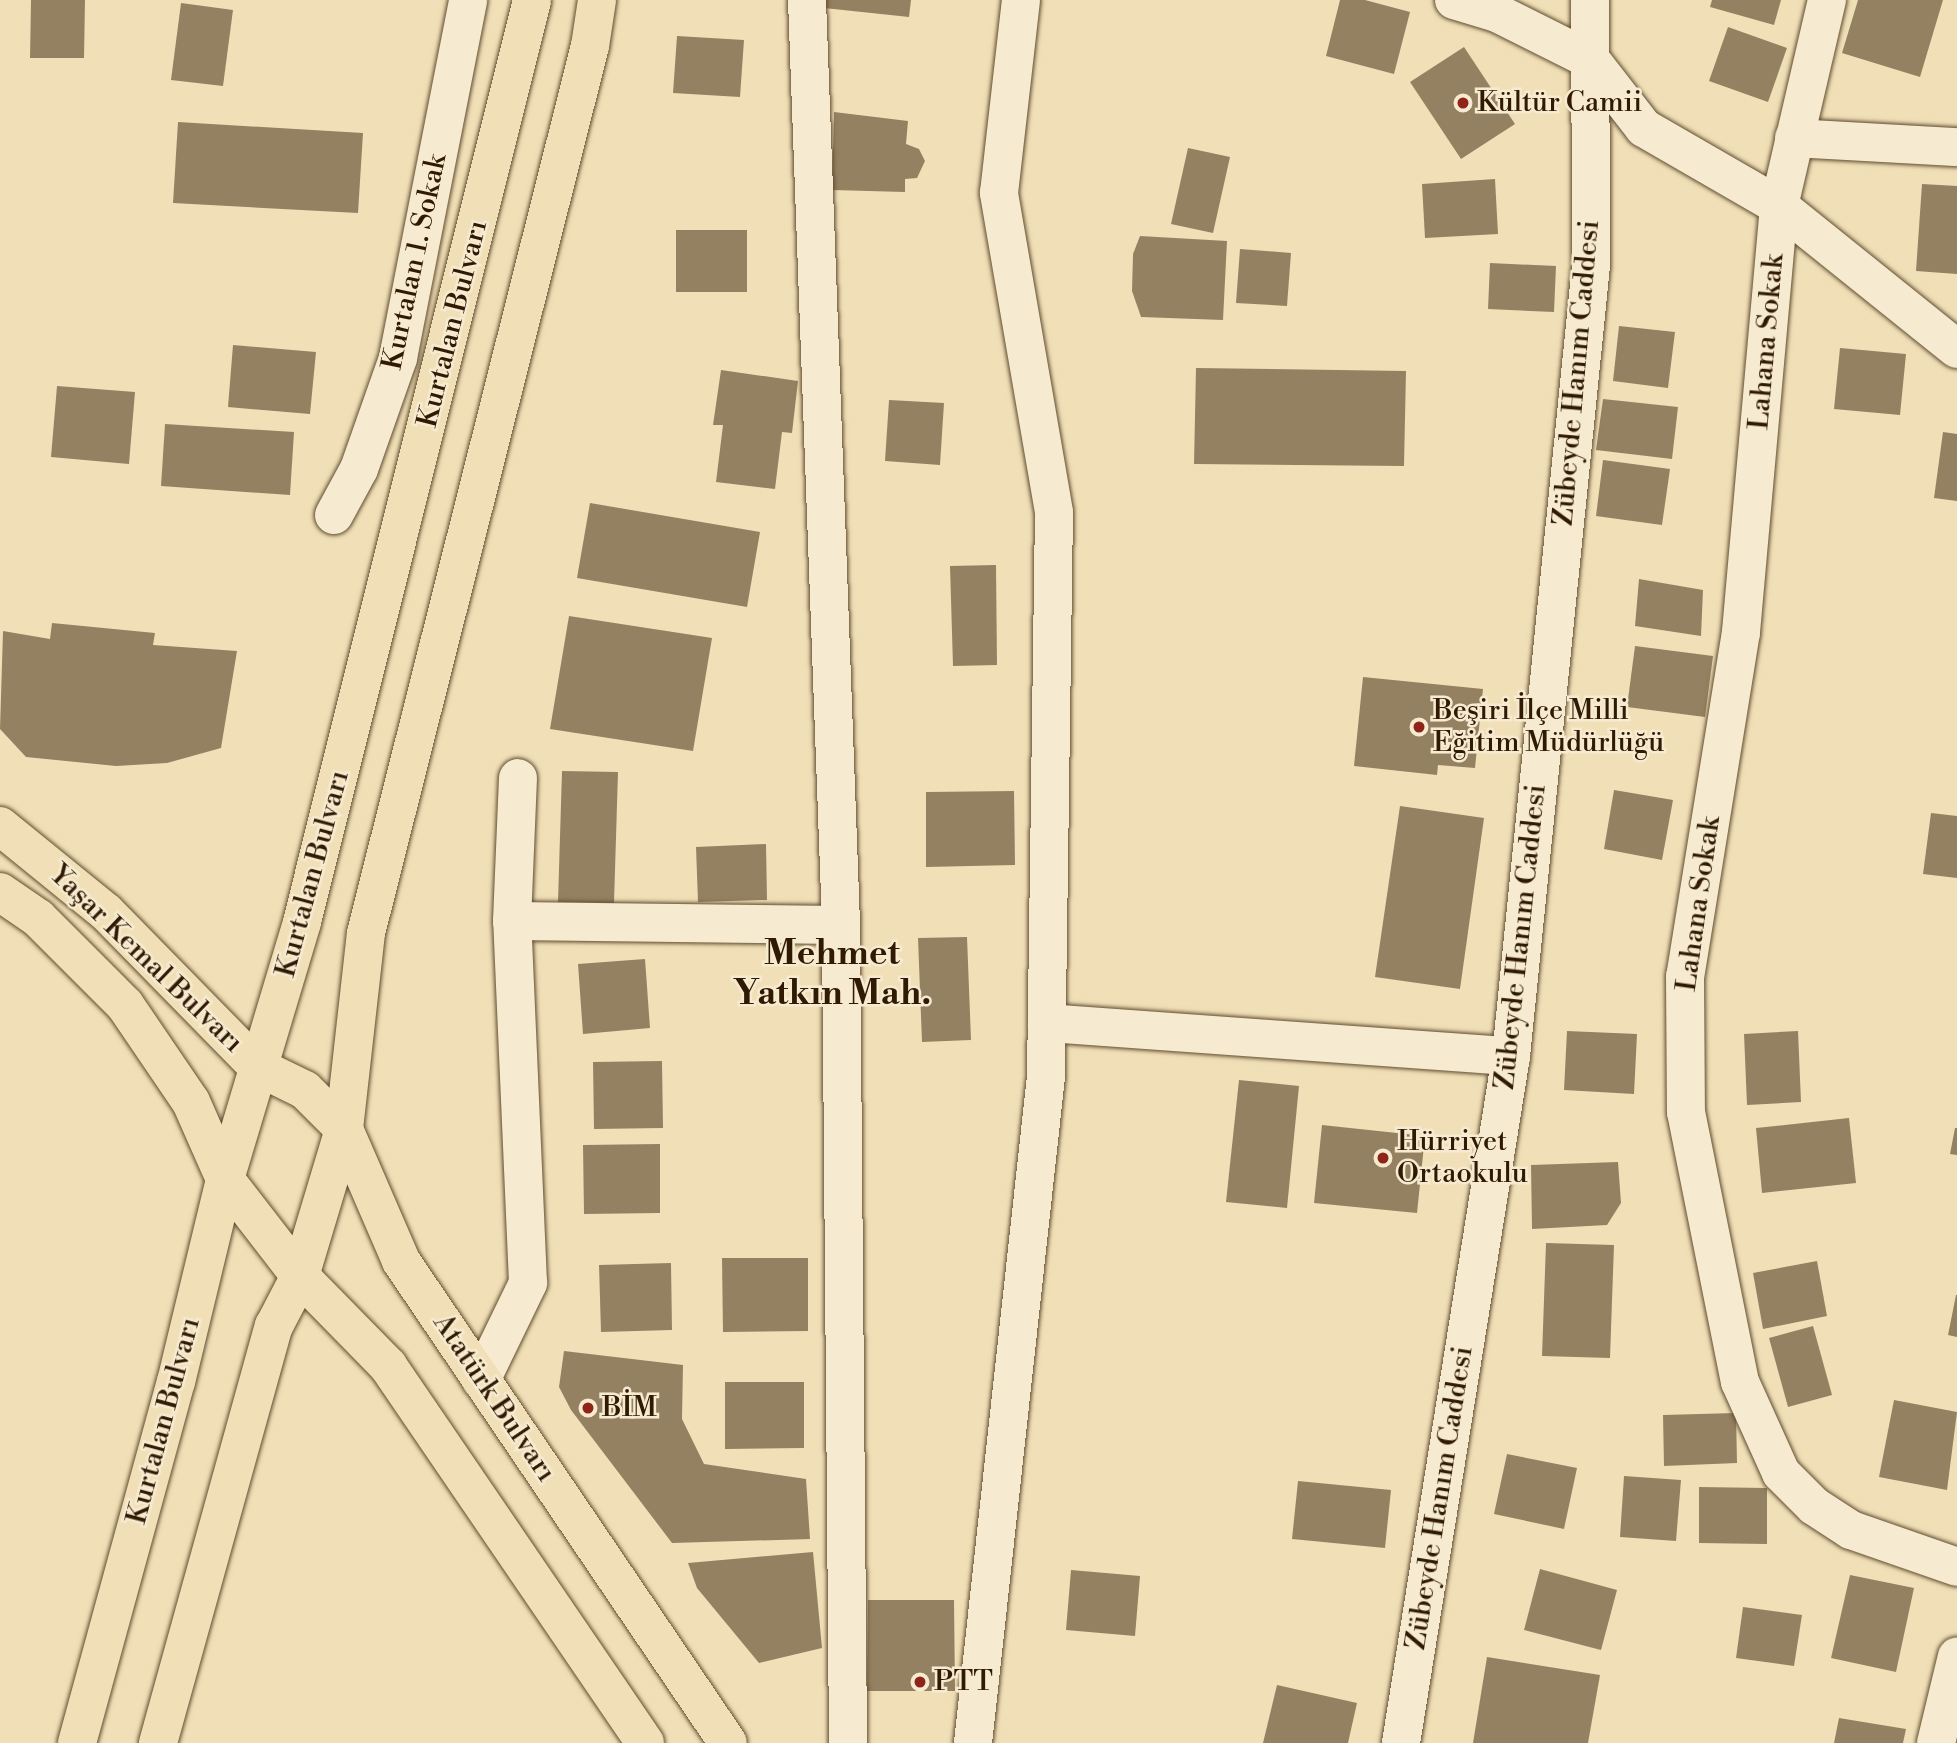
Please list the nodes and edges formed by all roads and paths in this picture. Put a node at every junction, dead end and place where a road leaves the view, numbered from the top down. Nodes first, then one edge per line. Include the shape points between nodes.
1 (468, 0) edge
2 (532, 0) edge
3 (597, 0) edge
4 (807, 0) edge
5 (1021, 0) edge
6 (1454, 0) edge
7 (1590, 0) edge
8 (1827, 0) edge
9 (1497, 6) edge
10 (1591, 60) junction
11 (1794, 138) junction
12 (1957, 148) edge
13 (1779, 206) junction
14 (1957, 349) edge
15 (334, 515) dead end
16 (518, 778) dead end
17 (0, 826) edge
18 (0, 892) edge
19 (512, 921) junction
20 (841, 925) junction
21 (1047, 1023) junction
22 (1511, 1056) junction
23 (258, 1067) junction
24 (344, 1129) junction
25 (225, 1179) junction
26 (300, 1276) junction
27 (481, 1380) junction
28 (1957, 1567) edge
29 (1957, 1656) edge
30 (77, 1743) edge
31 (158, 1743) edge
32 (645, 1743) edge
33 (728, 1743) edge
34 (848, 1743) edge
35 (973, 1743) edge
36 (1401, 1743) edge
37 (1936, 1743) edge

1 - 15 street, Kurtalan 1. Sokak via 398,358 359,469
2 - 23 main road, Kurtalan Bulvarı via 306,908
3 - 24 main road via 586,59 366,933
4 - 20 street
5 - 21 street via 999,192 1054,512
6 - 9 street
7 - 10 street, Zübeyde Hanım Caddesi
8 - 11 street, Lahana Sokak
9 - 10 street
10 - 13 street via 1644,128
10 - 22 street, Zübeyde Hanım Caddesi via 1591,265
11 - 12 street
11 - 13 street, Lahana Sokak
13 - 14 street
13 - 28 street, Lahana Sokak via 1741,632 1685,976 1686,1112 1740,1382 1782,1472 1814,1506 1851,1530
16 - 19 street
17 - 23 main road, Yaşar Kemal Bulvarı via 106,912
18 - 25 main road, Yaşar Kemal Bulvarı via 38,918 125,1005 191,1102
19 - 20 street
19 - 27 street via 528,1283
20 - 34 street
21 - 22 street
21 - 35 street via 1045,1090
22 - 36 street, Zübeyde Hanım Caddesi
23 - 24 main road, Atatürk Bulvarı via 305,1090
23 - 25 main road, Kurtalan Bulvarı
24 - 26 main road
24 - 27 main road, Atatürk Bulvarı via 401,1261
25 - 26 main road
25 - 30 main road, Kurtalan Bulvarı via 176,1382
26 - 31 main road via 274,1326
26 - 32 main road via 388,1366
27 - 33 main road, Atatürk Bulvarı
29 - 37 street

